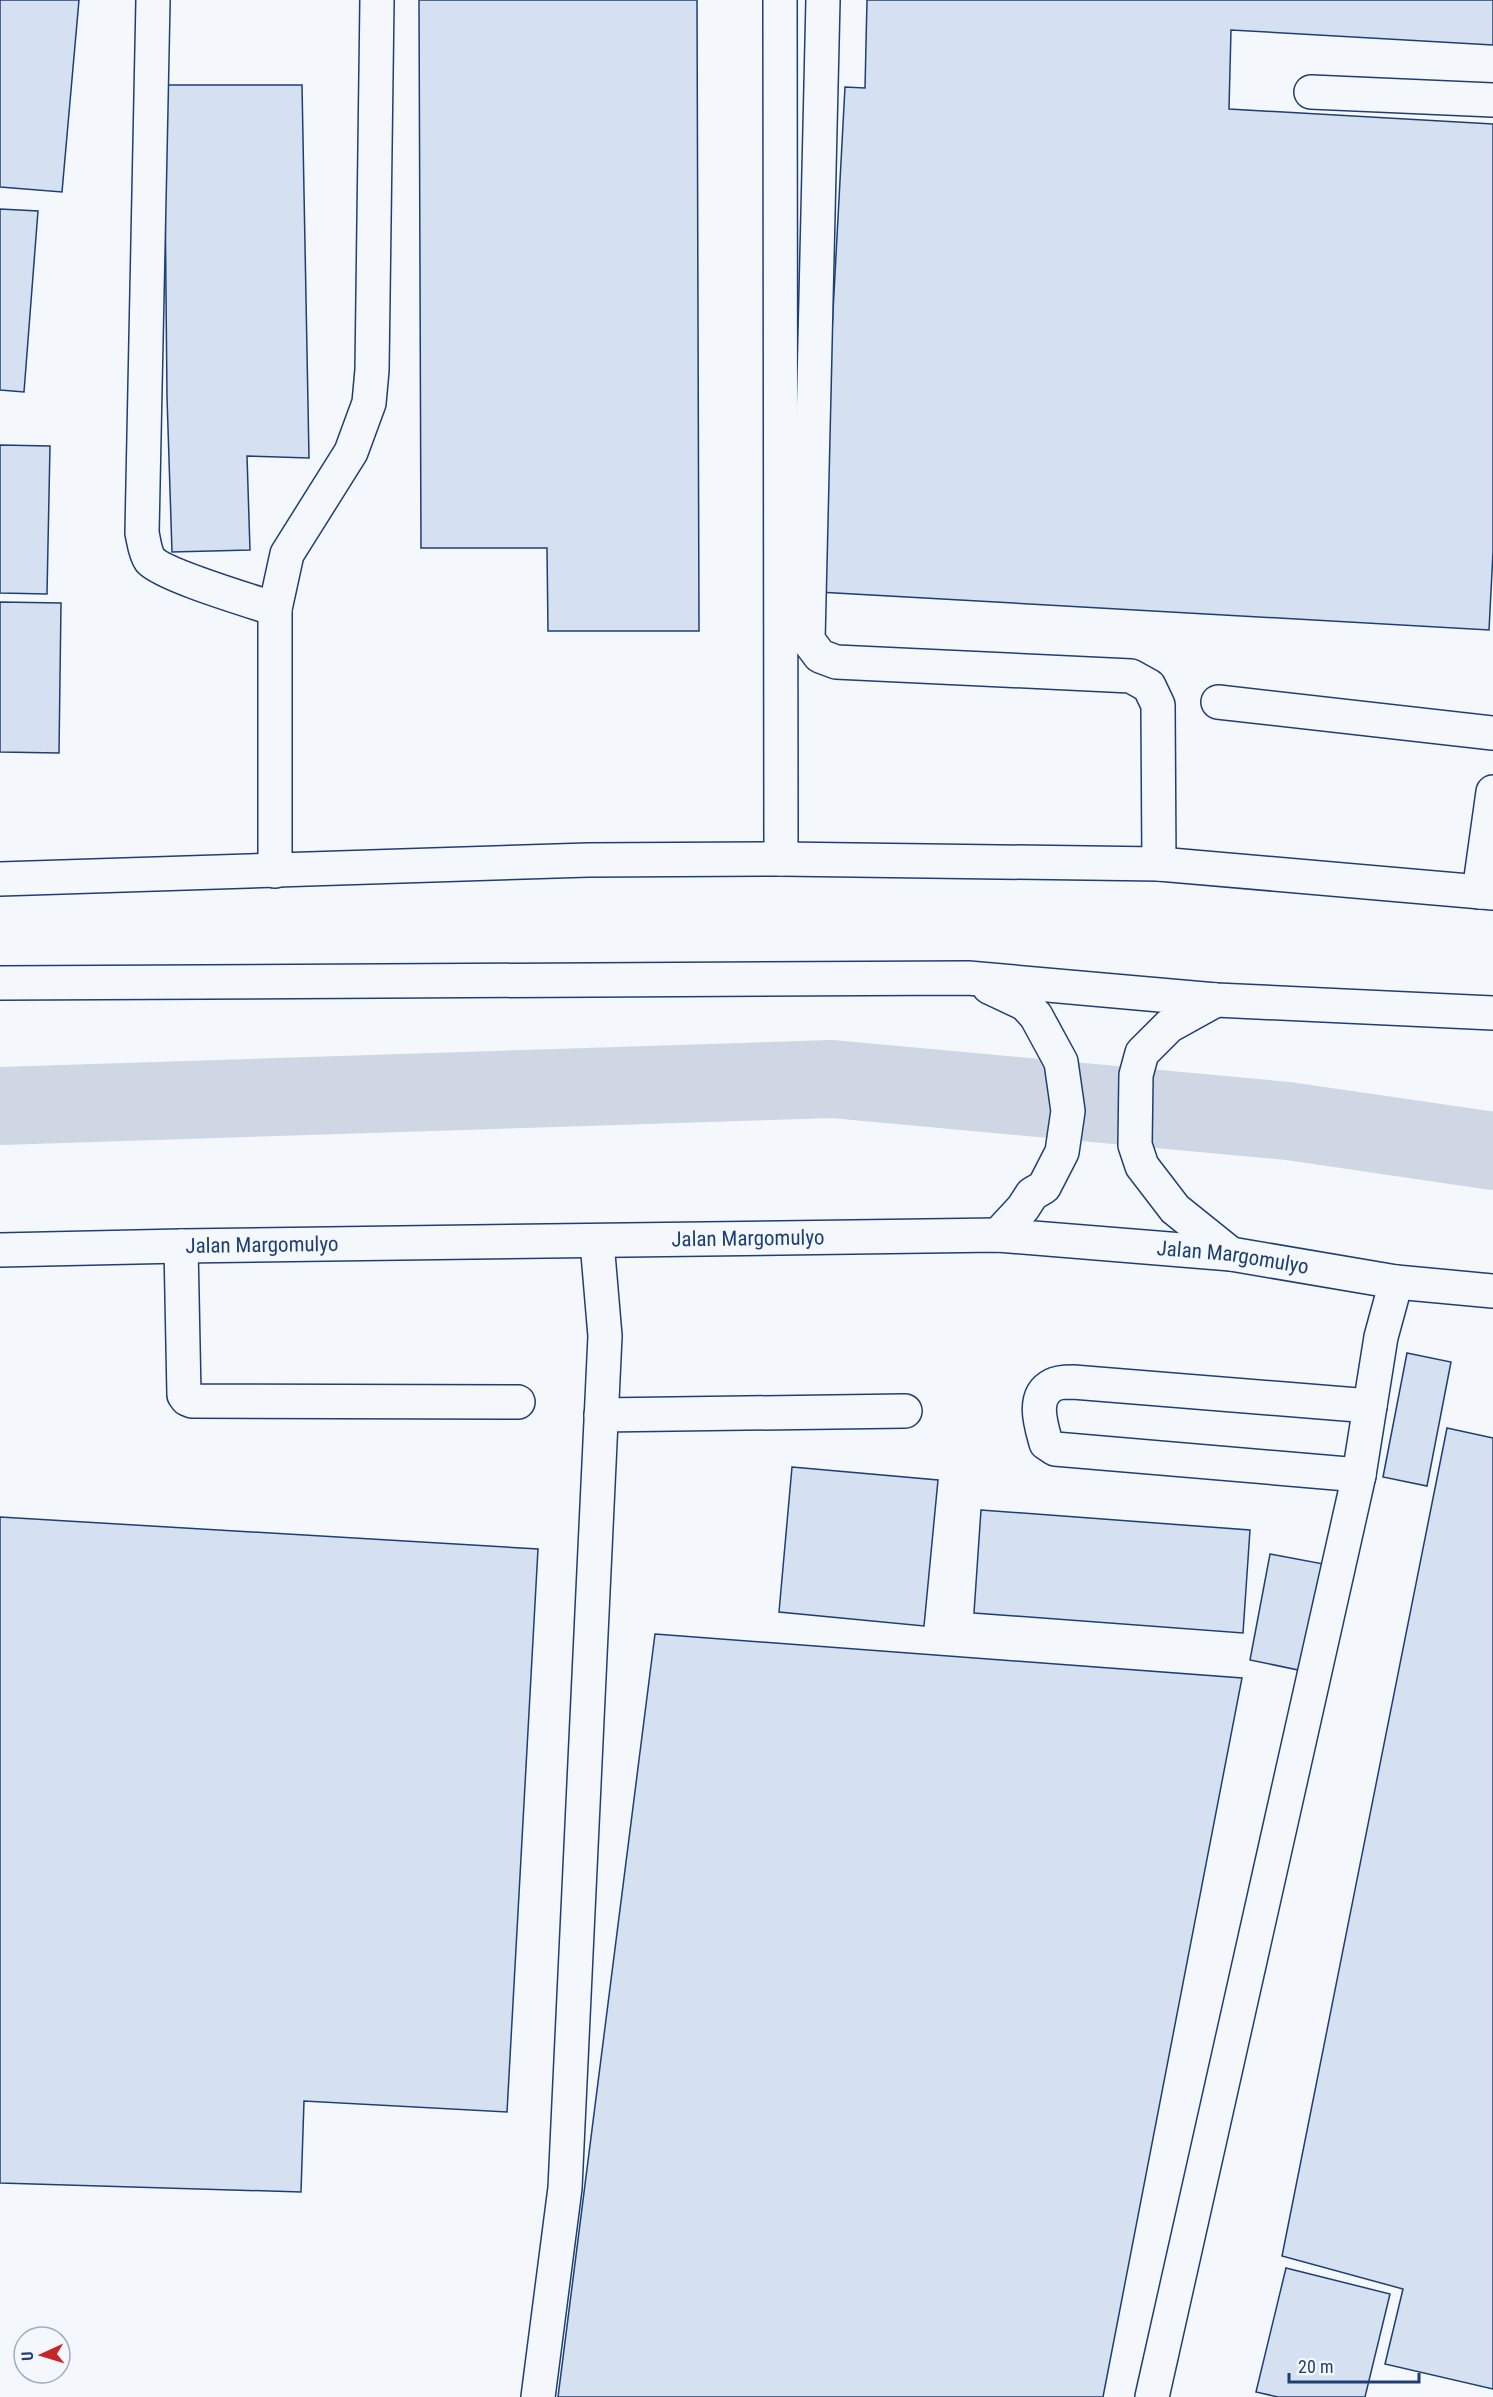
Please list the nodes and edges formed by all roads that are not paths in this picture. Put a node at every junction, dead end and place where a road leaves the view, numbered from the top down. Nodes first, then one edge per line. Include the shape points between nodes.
1 (153, 0) edge
2 (377, 0) edge
3 (780, 0) edge
4 (823, 0) edge
5 (1311, 92) dead end
6 (1493, 100) edge
7 (275, 609) junction
8 (1218, 702) dead end
9 (1493, 734) edge
10 (1493, 792) edge
11 (782, 859) junction
12 (1159, 864) junction
13 (275, 871) junction
14 (0, 879) edge
15 (1486, 892) edge
16 (968, 978) junction
17 (0, 983) edge
18 (1216, 1000) junction
19 (1493, 1012) edge
20 (998, 1235) junction
21 (597, 1242) junction
22 (181, 1246) junction
23 (0, 1250) edge
24 (1231, 1254) junction
25 (1396, 1282) junction
26 (1493, 1291) edge
27 (518, 1402) dead end
28 (1371, 1406) junction
29 (904, 1411) dead end
30 (601, 1415) junction
31 (1359, 1475) junction
32 (538, 2397) edge
33 (1152, 2397) edge

1 - 7 main road via 142,522 146,550 159,566
2 - 7 main road via 369,403 351,452 287,554
3 - 11 main road
4 - 12 main road via 808,640 820,656 836,662 1131,676 1149,686 1158,705
5 - 6 main road
7 - 13 main road
8 - 9 main road
10 - 15 main road
11 - 12 main road
11 - 13 main road via 588,860
12 - 15 main road
13 - 14 main road
16 - 17 main road
16 - 18 main road
16 - 20 main road via 1025,1004 1036,1016 1060,1062 1068,1111 1062,1152 1044,1187 1032,1194
18 - 19 main road
18 - 24 main road via 1169,1026 1142,1053 1136,1075 1135,1145 1142,1166 1175,1209
20 - 21 main road, Jalan Margomulyo
20 - 24 main road, Jalan Margomulyo
21 - 22 main road, Jalan Margomulyo
21 - 30 main road via 606,1336
22 - 23 main road, Jalan Margomulyo
22 - 27 main road via 187,1399
24 - 25 main road, Jalan Margomulyo
25 - 26 main road, Jalan Margomulyo
25 - 28 main road via 1381,1337
28 - 31 main road
28 - 31 main road via 1073,1382 1054,1384 1041,1396 1039,1418 1046,1443 1055,1449
29 - 30 main road
30 - 32 main road via 565,2188
31 - 33 main road

